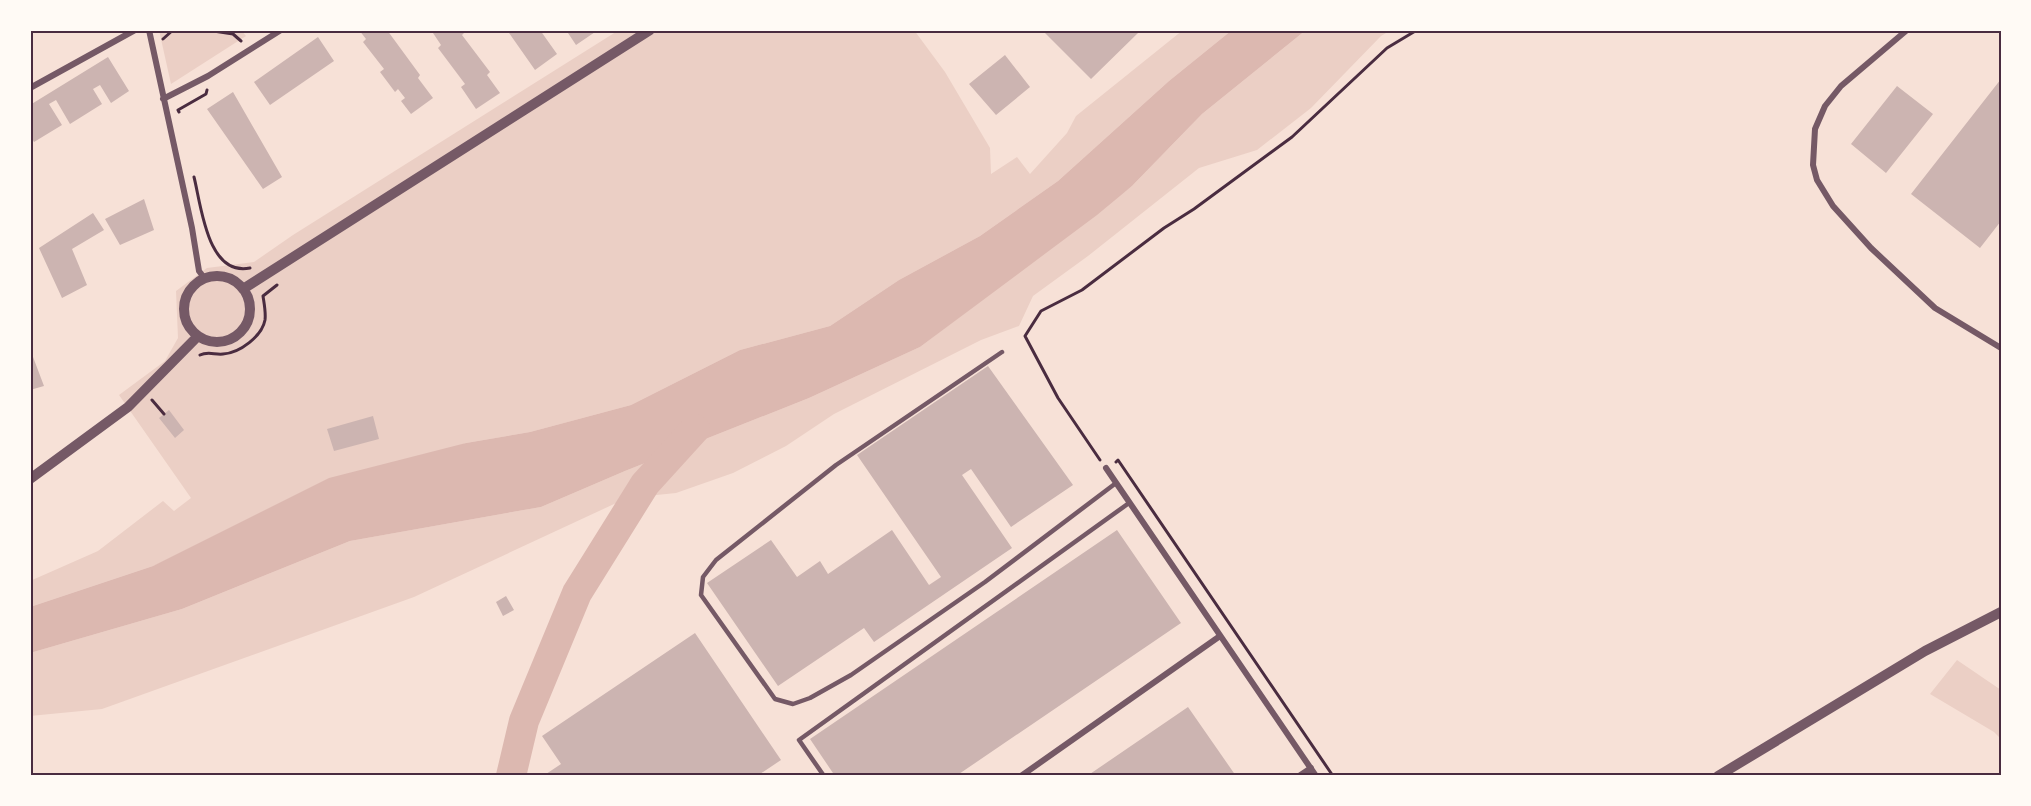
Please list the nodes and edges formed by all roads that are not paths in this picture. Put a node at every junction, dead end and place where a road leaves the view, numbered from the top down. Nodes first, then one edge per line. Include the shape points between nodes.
1 (135, 30) edge
2 (149, 30) edge
3 (281, 30) edge
4 (650, 30) edge
5 (1907, 30) edge
6 (30, 88) edge
7 (164, 99) junction
8 (205, 279) junction
9 (243, 289) junction
10 (198, 336) junction
11 (2001, 348) edge
12 (1002, 352) dead end
13 (1106, 468) road end
14 (30, 479) edge
15 (1116, 483) junction
16 (1130, 503) junction
17 (2001, 612) edge
18 (1220, 636) junction
19 (1311, 768) junction
20 (824, 776) edge
21 (1022, 776) edge
22 (1299, 776) edge
23 (1316, 776) edge
24 (1718, 776) edge

1 - 6 street
2 - 7 street
3 - 7 street
4 - 9 street
5 - 11 street via 1841,86 1825,106 1815,129 1813,165 1817,180 1833,206 1870,248 1935,308
7 - 8 street via 199,271
8 - 9 street via 218,276
8 - 10 street via 191,290 184,306 187,323
9 - 10 street via 248,298 249,318 244,328 218,342
10 - 14 street via 128,407
12 - 15 lane via 836,465 716,560 703,577 701,595 775,699 794,704 851,675 985,582
13 - 15 street
15 - 16 street
16 - 18 street
16 - 20 lane via 800,740
17 - 24 street via 1925,651
18 - 19 street
18 - 21 street
19 - 22 street
19 - 23 street

